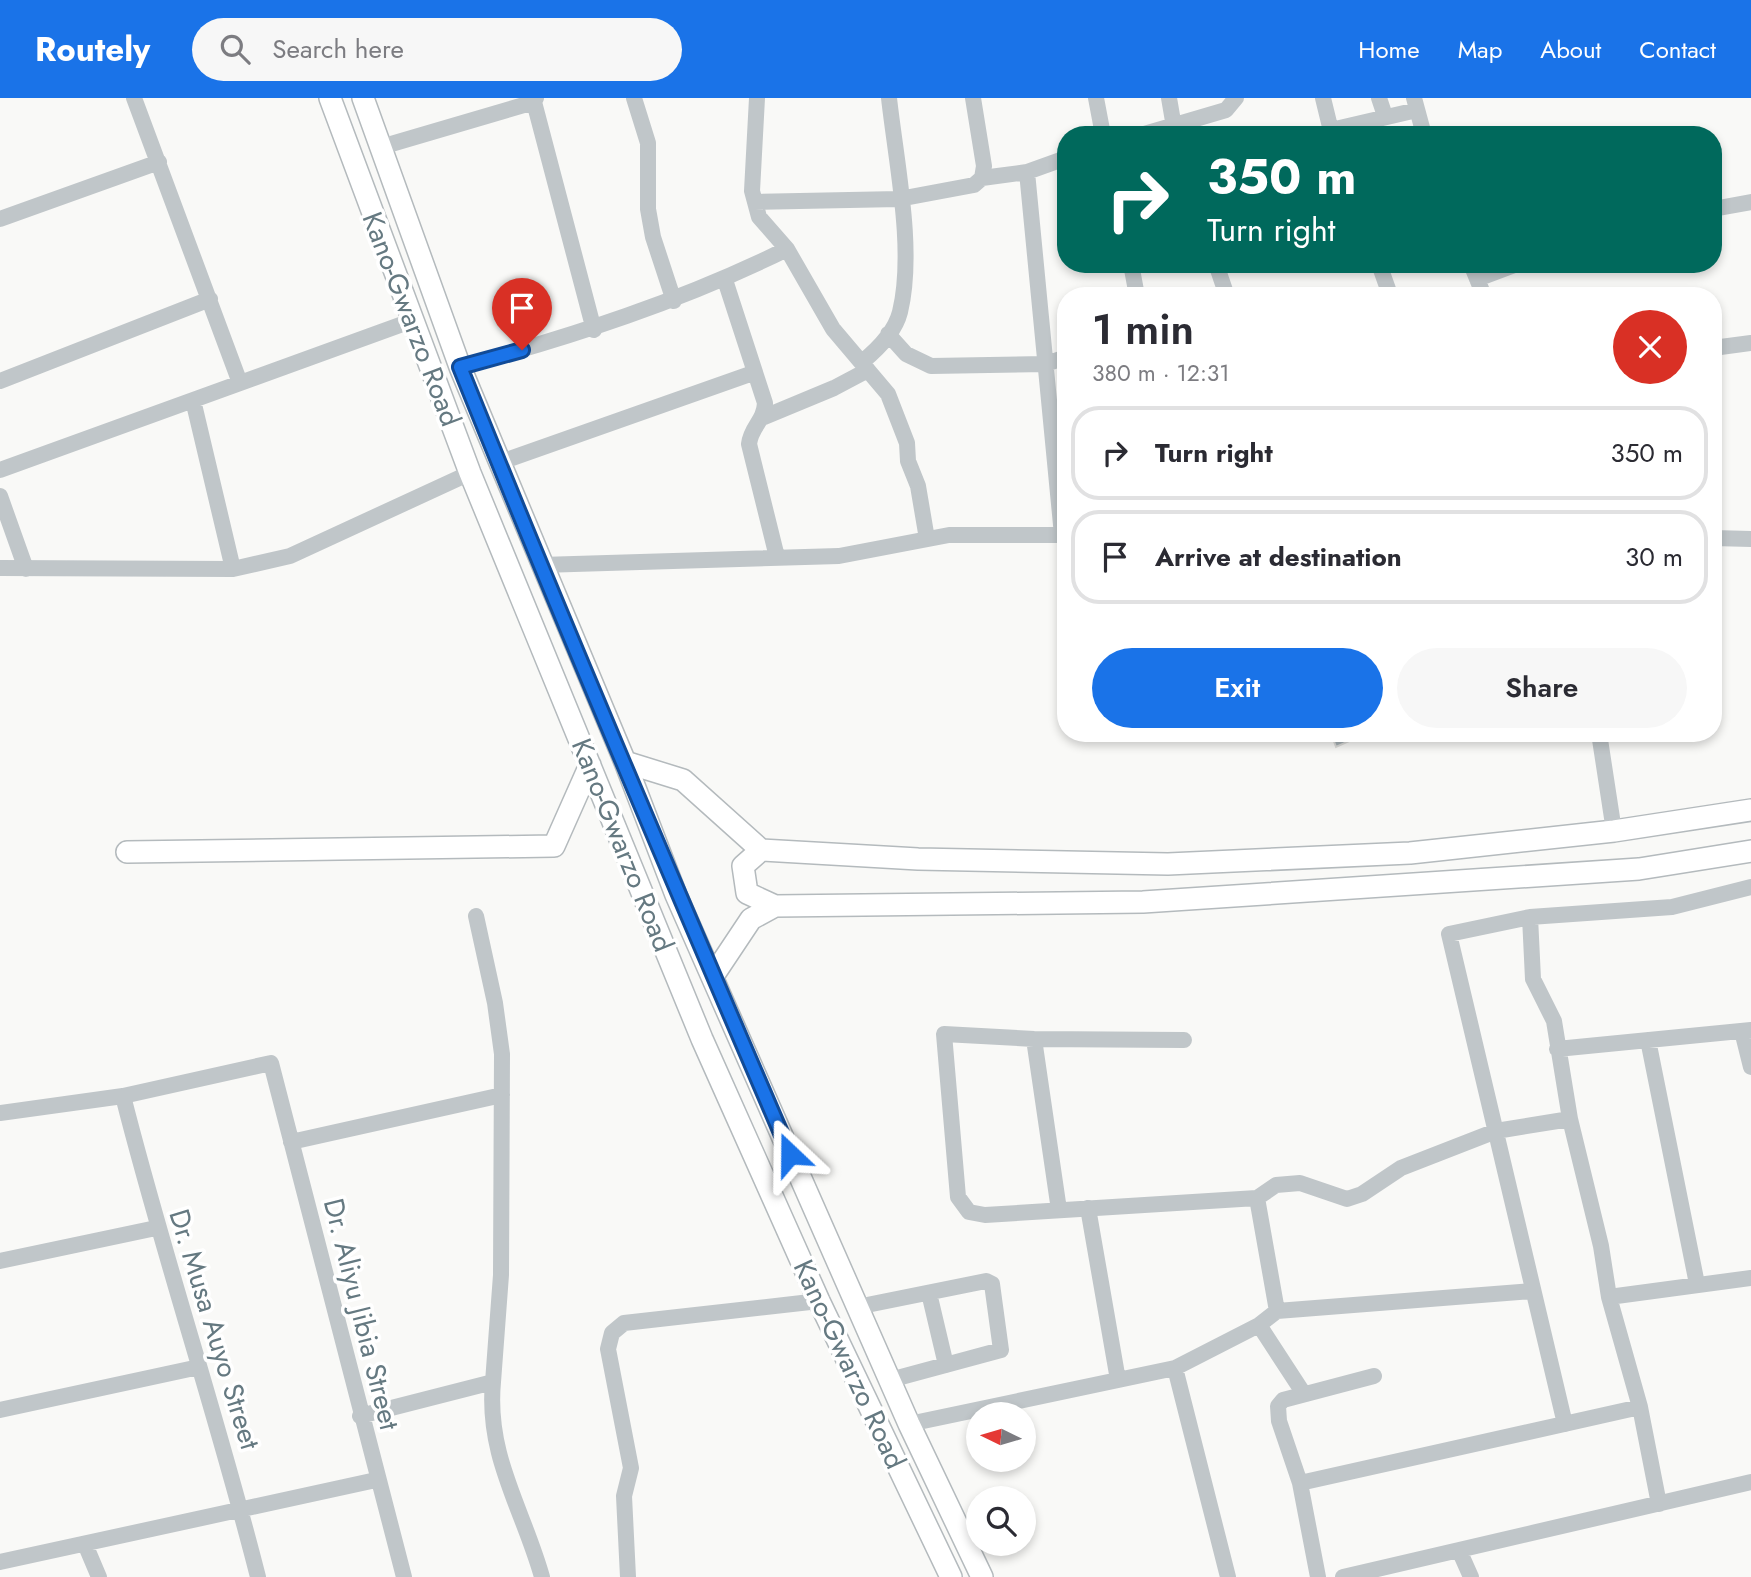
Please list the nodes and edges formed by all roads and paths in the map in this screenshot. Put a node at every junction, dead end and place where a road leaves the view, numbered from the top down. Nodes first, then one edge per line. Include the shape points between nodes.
1 (134, 98) edge
2 (330, 98) edge
3 (363, 98) edge
4 (634, 98) edge
5 (757, 98) edge
6 (889, 98) edge
7 (973, 98) edge
8 (1096, 98) edge
9 (1169, 98) edge
10 (1236, 98) edge
11 (1323, 98) edge
12 (1379, 98) edge
13 (535, 100) edge
14 (1415, 104) edge
15 (1385, 116) junction
16 (1101, 126) edge
17 (1174, 126) edge
18 (1185, 126) edge
19 (1330, 126) edge
20 (1352, 126) edge
21 (1421, 126) edge
22 (381, 147) junction
23 (1057, 161) edge
24 (159, 162) junction
25 (1027, 172) junction
26 (982, 178) junction
27 (900, 199) junction
28 (755, 202) junction
29 (1751, 202) edge
30 (1722, 207) edge
31 (0, 219) edge
32 (787, 249) junction
33 (725, 280) junction
34 (210, 299) junction
35 (674, 300) junction
36 (411, 321) junction
37 (594, 330) junction
38 (888, 334) junction
39 (1751, 343) edge
40 (1722, 347) edge
41 (1057, 361) edge
42 (1046, 365) junction
43 (865, 366) junction
44 (460, 367) junction
45 (753, 373) junction
46 (0, 381) edge
47 (240, 383) junction
48 (193, 400) junction
49 (764, 417) junction
50 (498, 463) junction
51 (1057, 469) edge
52 (0, 470) edge
53 (470, 473) junction
54 (0, 496) edge
55 (1057, 535) edge
56 (1722, 538) edge
57 (1751, 539) edge
58 (927, 540) junction
59 (777, 557) junction
60 (541, 565) junction
61 (0, 568) edge
62 (26, 569) junction
63 (233, 569) junction
64 (1600, 742) edge
65 (625, 762) junction
66 (590, 765) junction
67 (1751, 810) edge
68 (1614, 831) junction
69 (761, 850) junction
70 (1751, 851) edge
71 (127, 852) dead end
72 (1751, 887) edge
73 (775, 906) junction
74 (476, 916) dead end
75 (1530, 917) junction
76 (713, 976) junction
77 (1746, 1030) edge
78 (1034, 1039) junction
79 (1184, 1040) dead end
80 (1648, 1040) junction
81 (1558, 1049) junction
82 (1751, 1067) edge
83 (502, 1095) junction
84 (123, 1096) junction
85 (0, 1113) edge
86 (1570, 1119) junction
87 (1496, 1131) junction
88 (291, 1142) junction
89 (1257, 1198) junction
90 (1088, 1208) junction
91 (1059, 1210) junction
92 (156, 1228) junction
93 (0, 1261) edge
94 (1751, 1278) edge
95 (1698, 1284) junction
96 (1533, 1291) junction
97 (929, 1293) junction
98 (1609, 1297) junction
99 (820, 1301) junction
100 (857, 1307) junction
101 (1277, 1311) junction
102 (1259, 1325) junction
103 (946, 1365) junction
104 (199, 1367) junction
105 (1175, 1368) junction
106 (1374, 1376) dead end
107 (890, 1380) junction
108 (1118, 1380) junction
109 (492, 1382) junction
110 (1304, 1394) junction
111 (1640, 1407) junction
112 (0, 1410) edge
113 (360, 1416) junction
114 (909, 1424) junction
115 (1565, 1424) junction
116 (376, 1480) junction
117 (1751, 1482) edge
118 (1300, 1483) junction
119 (1659, 1504) junction
120 (241, 1510) junction
121 (85, 1544) junction
122 (1459, 1550) junction
123 (0, 1562) edge
124 (99, 1577) edge
125 (258, 1577) edge
126 (404, 1577) edge
127 (542, 1577) edge
128 (628, 1577) edge
129 (951, 1577) edge
130 (982, 1577) edge
131 (1228, 1577) edge
132 (1318, 1577) edge
133 (1343, 1577) edge
134 (1471, 1577) edge

1 - 24 street
2 - 36 main road, Kano-Gwarzo Road
3 - 22 main road
4 - 35 street via 648,143 648,209 653,237
5 - 28 street
6 - 27 street
7 - 26 street
8 - 16 street
9 - 17 street
10 - 18 street via 1226,110
11 - 19 street
12 - 15 street
13 - 22 street
13 - 37 street
14 - 15 street
14 - 21 street
15 - 20 street
22 - 44 main road
23 - 25 street
24 - 31 street
24 - 34 street
25 - 26 street
25 - 42 street
26 - 27 street via 974,185
27 - 28 street
27 - 38 street via 906,260 899,314
28 - 32 street via 759,217
29 - 30 street
32 - 33 street
32 - 43 street via 832,330
33 - 35 street
33 - 45 street
34 - 46 street
34 - 47 street
35 - 37 street
36 - 47 street
36 - 53 main road, Kano-Gwarzo Road
37 - 44 street
38 - 42 street via 906,354 931,366
38 - 43 street
39 - 40 street
41 - 42 street
42 - 51 street
43 - 49 street via 834,388
43 - 58 street via 888,394 907,443
44 - 50 main road
45 - 49 street via 765,403
45 - 50 street
47 - 48 street
48 - 52 street
48 - 63 street
49 - 59 street via 749,444
50 - 60 main road
53 - 63 street via 290,556
53 - 66 main road, Kano-Gwarzo Road
54 - 62 street
55 - 58 street via 949,535
56 - 57 street
58 - 59 street via 839,556
59 - 60 street
60 - 65 main road
61 - 62 street
62 - 63 street
64 - 68 street
65 - 69 main road via 682,780
65 - 76 main road
66 - 71 main road via 554,846
66 - 99 main road, Kano-Gwarzo Road via 702,1039
67 - 68 main road
68 - 69 main road via 1410,853 1168,863 918,859
69 - 73 main road via 743,866 747,893
70 - 73 main road via 1639,869 1143,902
72 - 75 street via 1672,907
73 - 76 main road via 751,919
74 - 83 street via 497,1015
75 - 81 street via 1532,979 1554,1021
75 - 87 street via 1449,934
76 - 100 main road
77 - 80 street
77 - 82 street
78 - 79 street
78 - 91 street
78 - 91 street via 944,1034 958,1197 969,1212 985,1215
80 - 81 street
80 - 95 street
81 - 86 street
83 - 88 street
83 - 109 street via 501,1275
84 - 85 street
84 - 88 street, Dr. Aliyu Jibia Street via 271,1063
84 - 92 street, Dr. Musa Auyo Street
86 - 87 street
86 - 98 street
87 - 89 street via 1401,1168 1347,1199 1300,1183 1276,1185
87 - 96 street
88 - 113 street, Dr. Aliyu Jibia Street
89 - 90 street
89 - 101 street
90 - 91 street
90 - 108 street
92 - 93 street
92 - 104 street, Dr. Musa Auyo Street
94 - 95 street
95 - 98 street
96 - 101 street
96 - 115 street
97 - 100 street
97 - 103 street
97 - 103 street via 986,1281 992,1284 1001,1350
98 - 111 street
99 - 128 street via 624,1323 612,1333 608,1349 631,1468 624,1496
99 - 129 main road, Kano-Gwarzo Road
100 - 107 main road
101 - 102 street
102 - 105 street
102 - 110 street
103 - 107 street
104 - 112 street
104 - 120 street, Dr. Musa Auyo Street
105 - 108 street
105 - 131 street
106 - 110 street
107 - 114 main road
108 - 114 street
109 - 113 street
109 - 127 street via 494,1440
110 - 118 street via 1278,1406
111 - 115 street
111 - 119 street
113 - 116 street, Dr. Aliyu Jibia Street
114 - 130 main road
115 - 118 street
116 - 120 street
116 - 126 street, Dr. Aliyu Jibia Street
117 - 119 street
118 - 132 street
119 - 122 street
120 - 121 street
120 - 125 street, Dr. Musa Auyo Street
121 - 123 street
121 - 124 street
122 - 133 street
122 - 134 street

